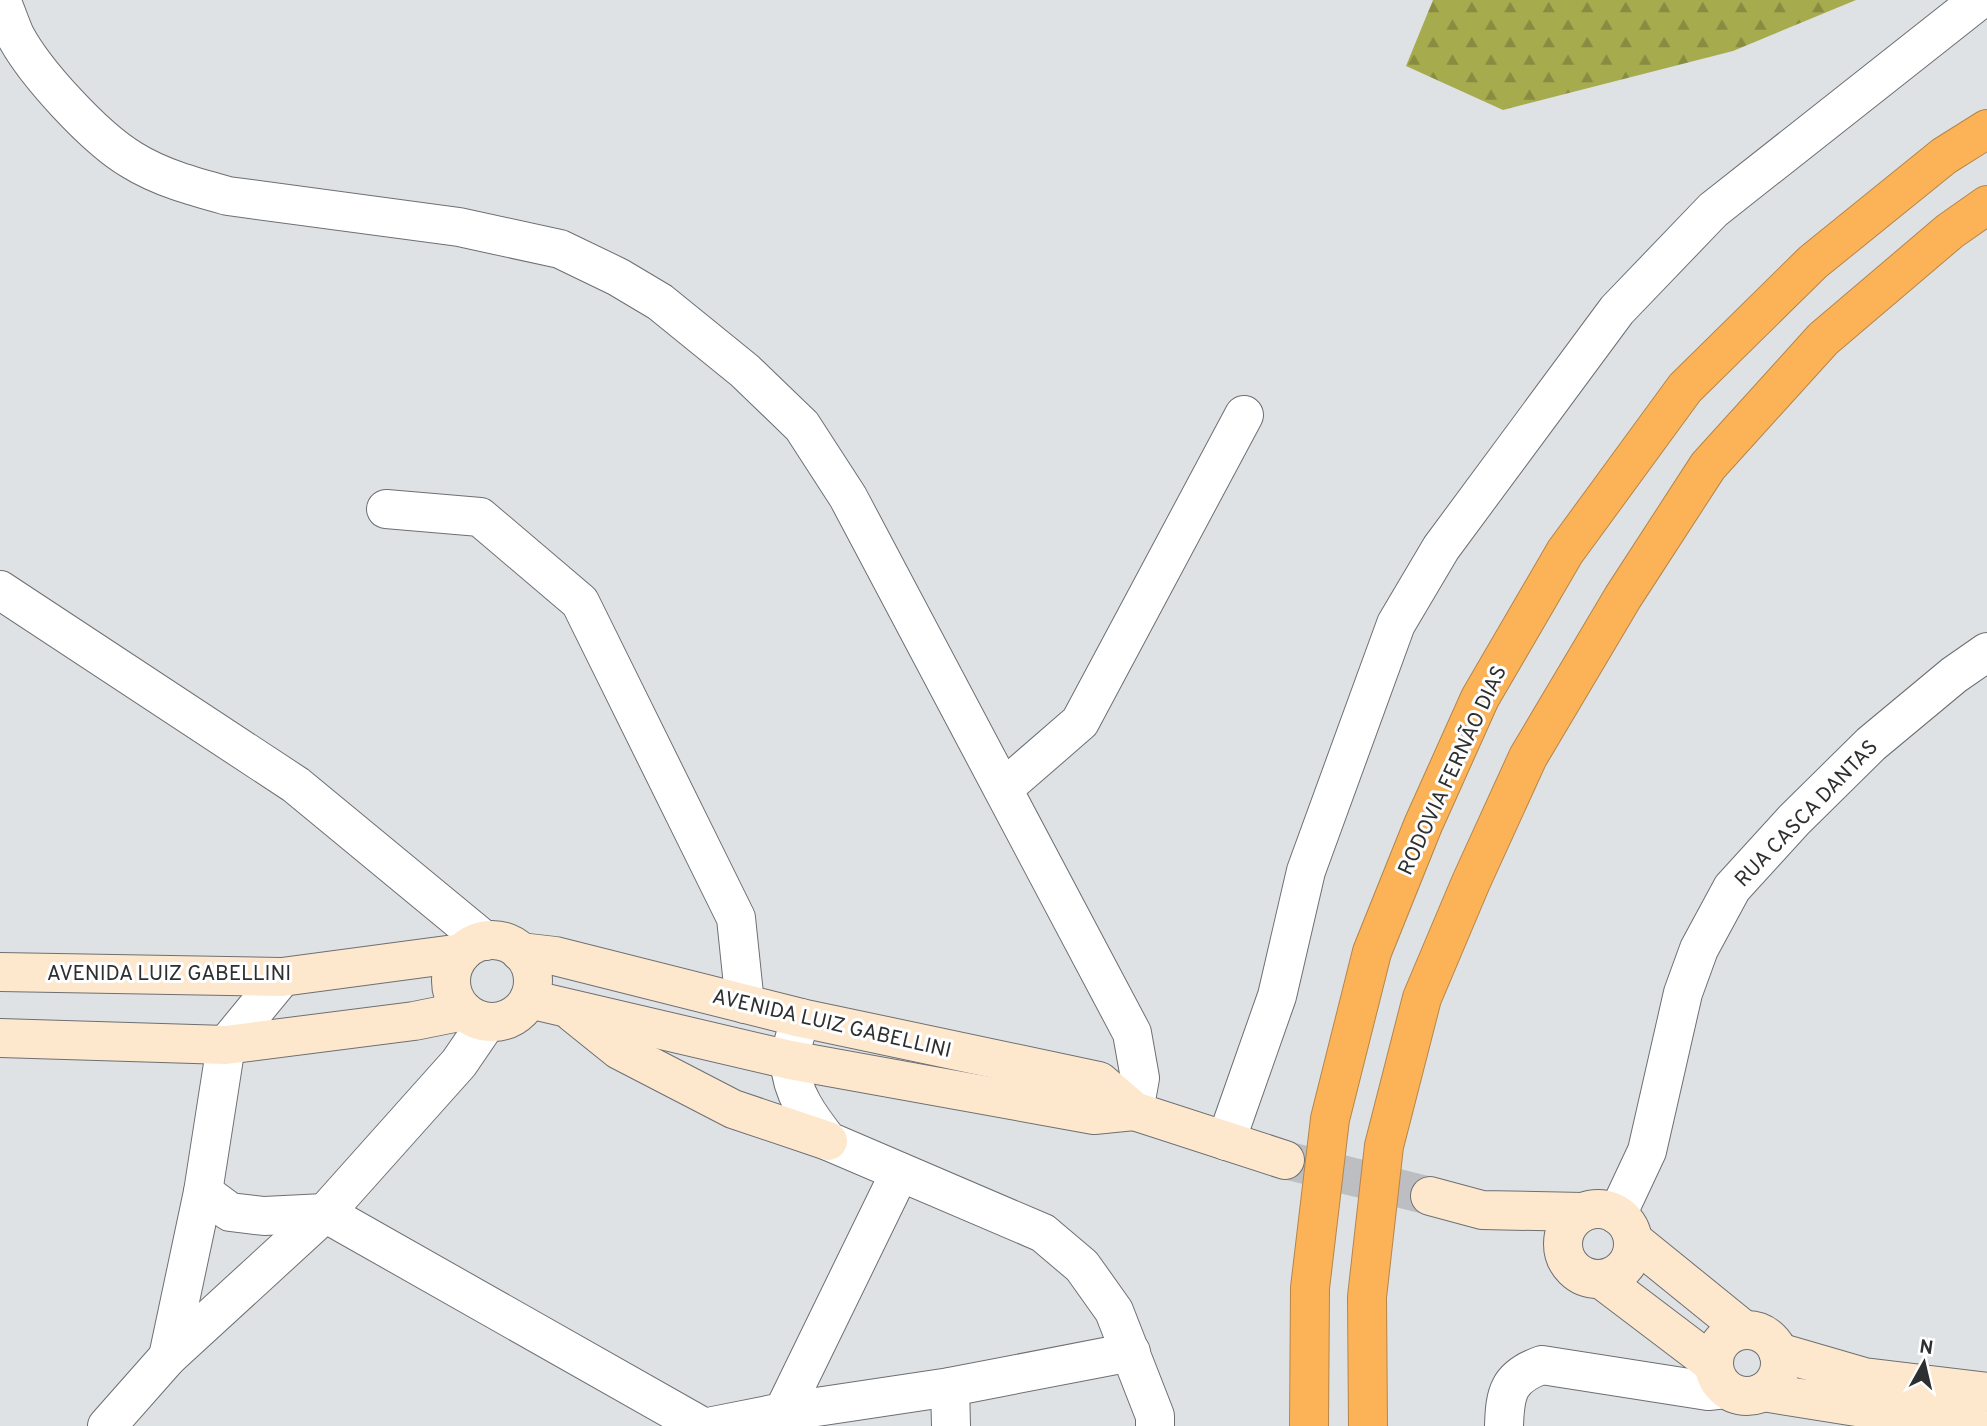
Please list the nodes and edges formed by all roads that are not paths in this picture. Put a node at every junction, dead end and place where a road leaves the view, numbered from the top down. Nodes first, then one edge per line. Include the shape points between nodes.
1 (1, 0) edge
2 (1979, 0) edge
3 (1987, 129) edge
4 (1987, 205) edge
5 (1244, 415) dead end
6 (386, 509) dead end
7 (0, 590) edge
8 (1987, 652) edge
9 (1004, 788) junction
10 (489, 948) junction
11 (0, 972) edge
12 (282, 977) junction
13 (529, 999) junction
14 (745, 1004) junction
15 (566, 1008) junction
16 (475, 1017) junction
17 (801, 1018) junction
18 (0, 1038) edge
19 (226, 1045) junction
20 (790, 1060) junction
21 (1134, 1111) junction
22 (828, 1141) junction
23 (1226, 1141) junction
24 (1285, 1160) tunnel mouth
25 (900, 1172) junction
26 (203, 1192) junction
27 (1430, 1196) tunnel mouth
28 (1482, 1210) junction
29 (325, 1213) junction
30 (1611, 1222) junction
31 (1563, 1250) junction
32 (1601, 1279) junction
33 (1744, 1330) junction
34 (1131, 1352) junction
35 (1778, 1352) junction
36 (169, 1357) junction
37 (1734, 1382) junction
38 (950, 1387) junction
39 (1987, 1392) edge
40 (783, 1412) junction
41 (107, 1426) edge
42 (701, 1426) edge
43 (713, 1426) edge
44 (951, 1426) edge
45 (1155, 1426) edge
46 (1309, 1426) edge
47 (1368, 1426) edge
48 (1504, 1426) edge
49 (1975, 1426) edge

1 - 9 street via 16,36 81,118 131,159 159,173 228,197 459,227 559,249 660,302 745,371 802,426 848,498
2 - 23 street via 1713,210 1617,310 1441,548 1396,624 1306,871 1277,996
3 - 46 highway, RODOVIA FERNÃO DIAS via 1944,156 1813,262 1685,388 1564,552 1480,698 1372,952 1330,1119 1310,1288
4 - 47 highway via 1823,339 1708,466 1528,757 1422,998 1384,1146 1367,1297
5 - 9 street via 1080,722
6 - 14 street via 480,517 580,602 736,918
7 - 10 street via 296,785
8 - 30 street, RUA CASCA DANTAS via 1871,744 1731,888 1699,949 1683,993 1647,1151
9 - 21 street via 1132,1033 1140,1078
10 - 12 main road, AVENIDA LUIZ GABELLINI
10 - 13 main road via 528,962 533,974
10 - 14 main road, AVENIDA LUIZ GABELLINI via 555,956
10 - 16 main road via 455,964 451,976 452,989
11 - 12 main road, AVENIDA LUIZ GABELLINI
12 - 19 street
13 - 15 main road, AVENIDA LUIZ GABELLINI
13 - 16 main road via 512,1017 500,1022
14 - 17 main road, AVENIDA LUIZ GABELLINI
15 - 20 main road, AVENIDA LUIZ GABELLINI
15 - 22 main road via 619,1050 722,1103
16 - 19 main road
16 - 29 street via 459,1063
17 - 20 street
17 - 21 main road, AVENIDA LUIZ GABELLINI via 1099,1081
18 - 19 main road
19 - 26 street
20 - 21 main road, AVENIDA LUIZ GABELLINI via 1094,1115
20 - 22 street via 805,1112
21 - 23 main road, AVENIDA LUIZ GABELLINI
22 - 25 street
23 - 24 main road, AVENIDA LUIZ GABELLINI
25 - 34 street via 1043,1233 1082,1266 1114,1311
25 - 40 street
26 - 29 street via 230,1212 264,1216
26 - 36 street
27 - 28 main road
28 - 30 main road
28 - 31 main road
29 - 36 street
29 - 42 street
30 - 31 main road via 1575,1217 1565,1232
30 - 32 main road via 1633,1251 1612,1276
30 - 33 main road
31 - 32 main road via 1573,1269
32 - 37 main road
33 - 35 main road via 1765,1336
33 - 37 main road via 1722,1341 1714,1356
34 - 38 street
34 - 45 street
35 - 37 main road via 1779,1371 1770,1387
35 - 39 main road via 1864,1377
36 - 41 street
37 - 48 street via 1708,1391 1542,1365 1521,1375 1510,1387
37 - 49 main road
38 - 40 street
38 - 44 street
40 - 43 street

